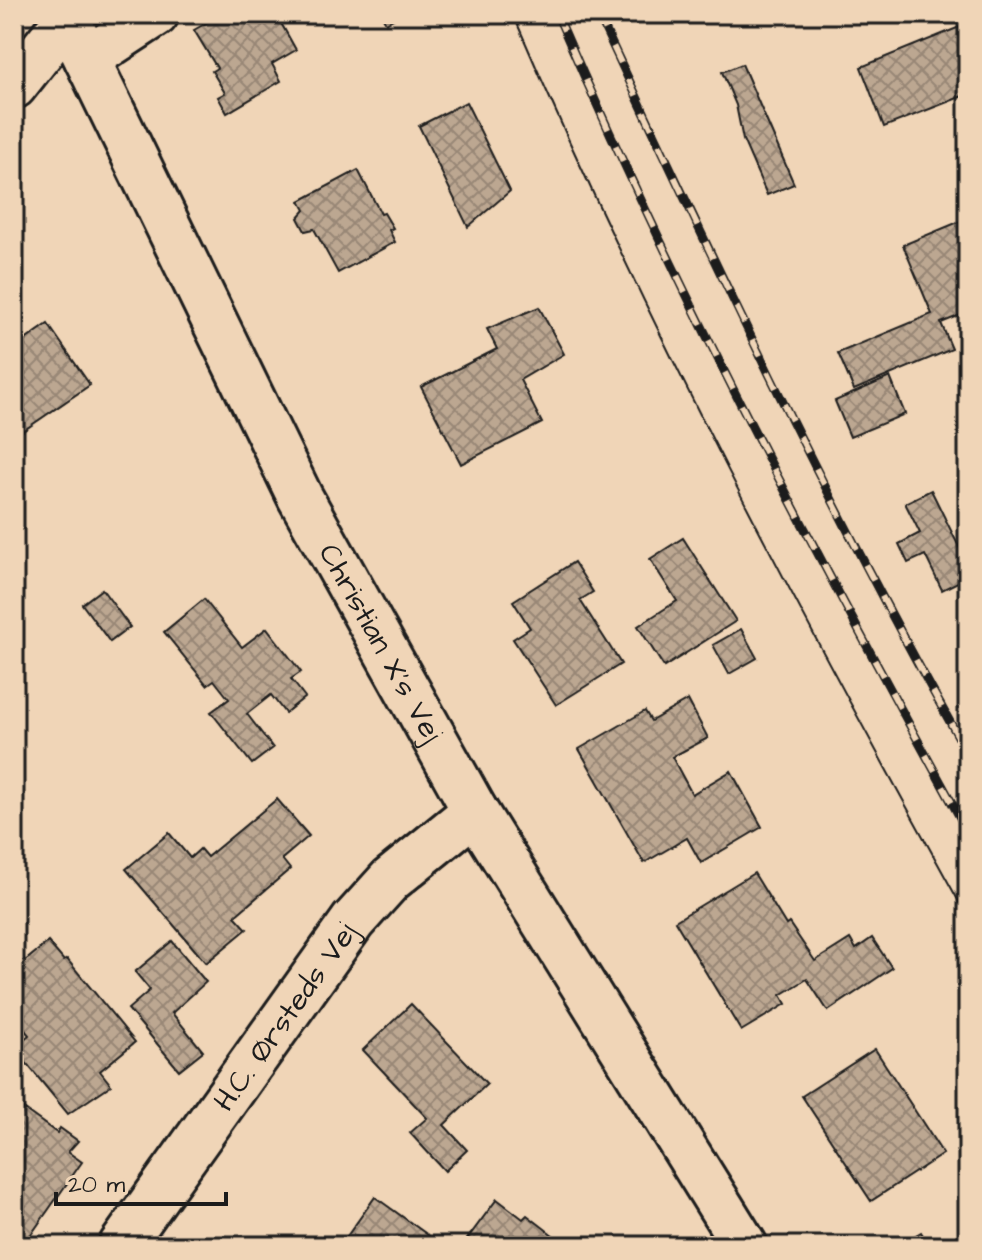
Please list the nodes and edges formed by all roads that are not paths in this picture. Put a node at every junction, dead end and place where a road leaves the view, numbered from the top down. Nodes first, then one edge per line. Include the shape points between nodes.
1 (156, 14) edge
2 (66, 17) edge
3 (87, 59) junction
4 (14, 86) edge
5 (475, 811) junction
6 (121, 1246) edge
7 (745, 1246) edge

1 - 3 street
2 - 3 street, Christian X's Vej
2 - 4 street
3 - 5 street, Christian X's Vej via 300,497
5 - 6 street, H.C. Ørsteds Vej via 390,880 353,921
5 - 7 street, Christian X's Vej

